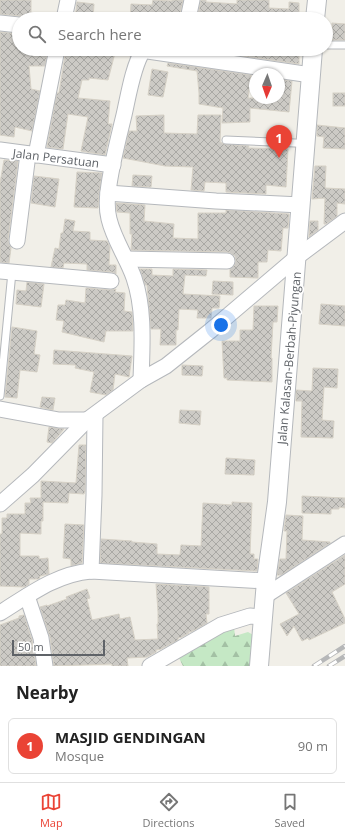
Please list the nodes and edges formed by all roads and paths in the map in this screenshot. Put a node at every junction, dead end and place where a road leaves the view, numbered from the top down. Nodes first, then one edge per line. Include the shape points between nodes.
1 (68, 0) edge
2 (192, 0) edge
3 (317, 0) edge
4 (65, 12) edge
5 (189, 12) edge
6 (316, 12) edge
7 (0, 23) edge
8 (12, 24) edge
9 (333, 45) edge
10 (345, 45) edge
11 (55, 56) edge
12 (139, 56) edge
13 (204, 56) edge
14 (312, 56) edge
15 (311, 75) junction
16 (226, 140) dead end
17 (306, 144) junction
18 (0, 150) edge
19 (32, 155) junction
20 (113, 165) junction
21 (108, 193) junction
22 (301, 205) junction
23 (345, 221) edge
24 (17, 241) dead end
25 (297, 257) junction
26 (126, 259) junction
27 (227, 262) dead end
28 (6, 272) edge
29 (111, 281) dead end
30 (141, 380) junction
31 (0, 396) edge
32 (0, 409) edge
33 (92, 421) junction
34 (0, 504) edge
35 (345, 544) edge
36 (91, 571) junction
37 (266, 589) junction
38 (27, 596) junction
39 (0, 613) edge
40 (263, 617) junction
41 (45, 666) edge
42 (150, 666) edge
43 (259, 666) edge

1 - 4 street
2 - 5 street
3 - 6 street
7 - 8 street
9 - 10 lane
11 - 19 street
12 - 20 street
13 - 15 street
14 - 15 street, Jalan Kalasan-Berbah-Piyungan
15 - 17 street, Jalan Kalasan-Berbah-Piyungan
16 - 17 lane
17 - 22 street, Jalan Kalasan-Berbah-Piyungan
18 - 19 street, Jalan Persatuan
19 - 20 street, Jalan Persatuan
19 - 24 street
20 - 21 street
21 - 22 street
21 - 26 street via 109,219
22 - 25 street, Jalan Kalasan-Berbah-Piyungan
23 - 25 street
25 - 30 street via 166,366
25 - 37 street, Jalan Kalasan-Berbah-Piyungan via 277,502
26 - 27 street
26 - 30 street via 139,297 143,341
28 - 29 street
28 - 31 lane
30 - 33 street
32 - 33 street via 59,420
33 - 34 street
33 - 36 street via 94,495
35 - 37 street
36 - 37 street
36 - 38 street via 77,572 60,578
37 - 40 street, Jalan Kalasan-Berbah-Piyungan
38 - 39 street
38 - 41 street via 42,638
40 - 42 street via 250,616 221,625
40 - 43 street, Jalan Kalasan-Berbah-Piyungan

